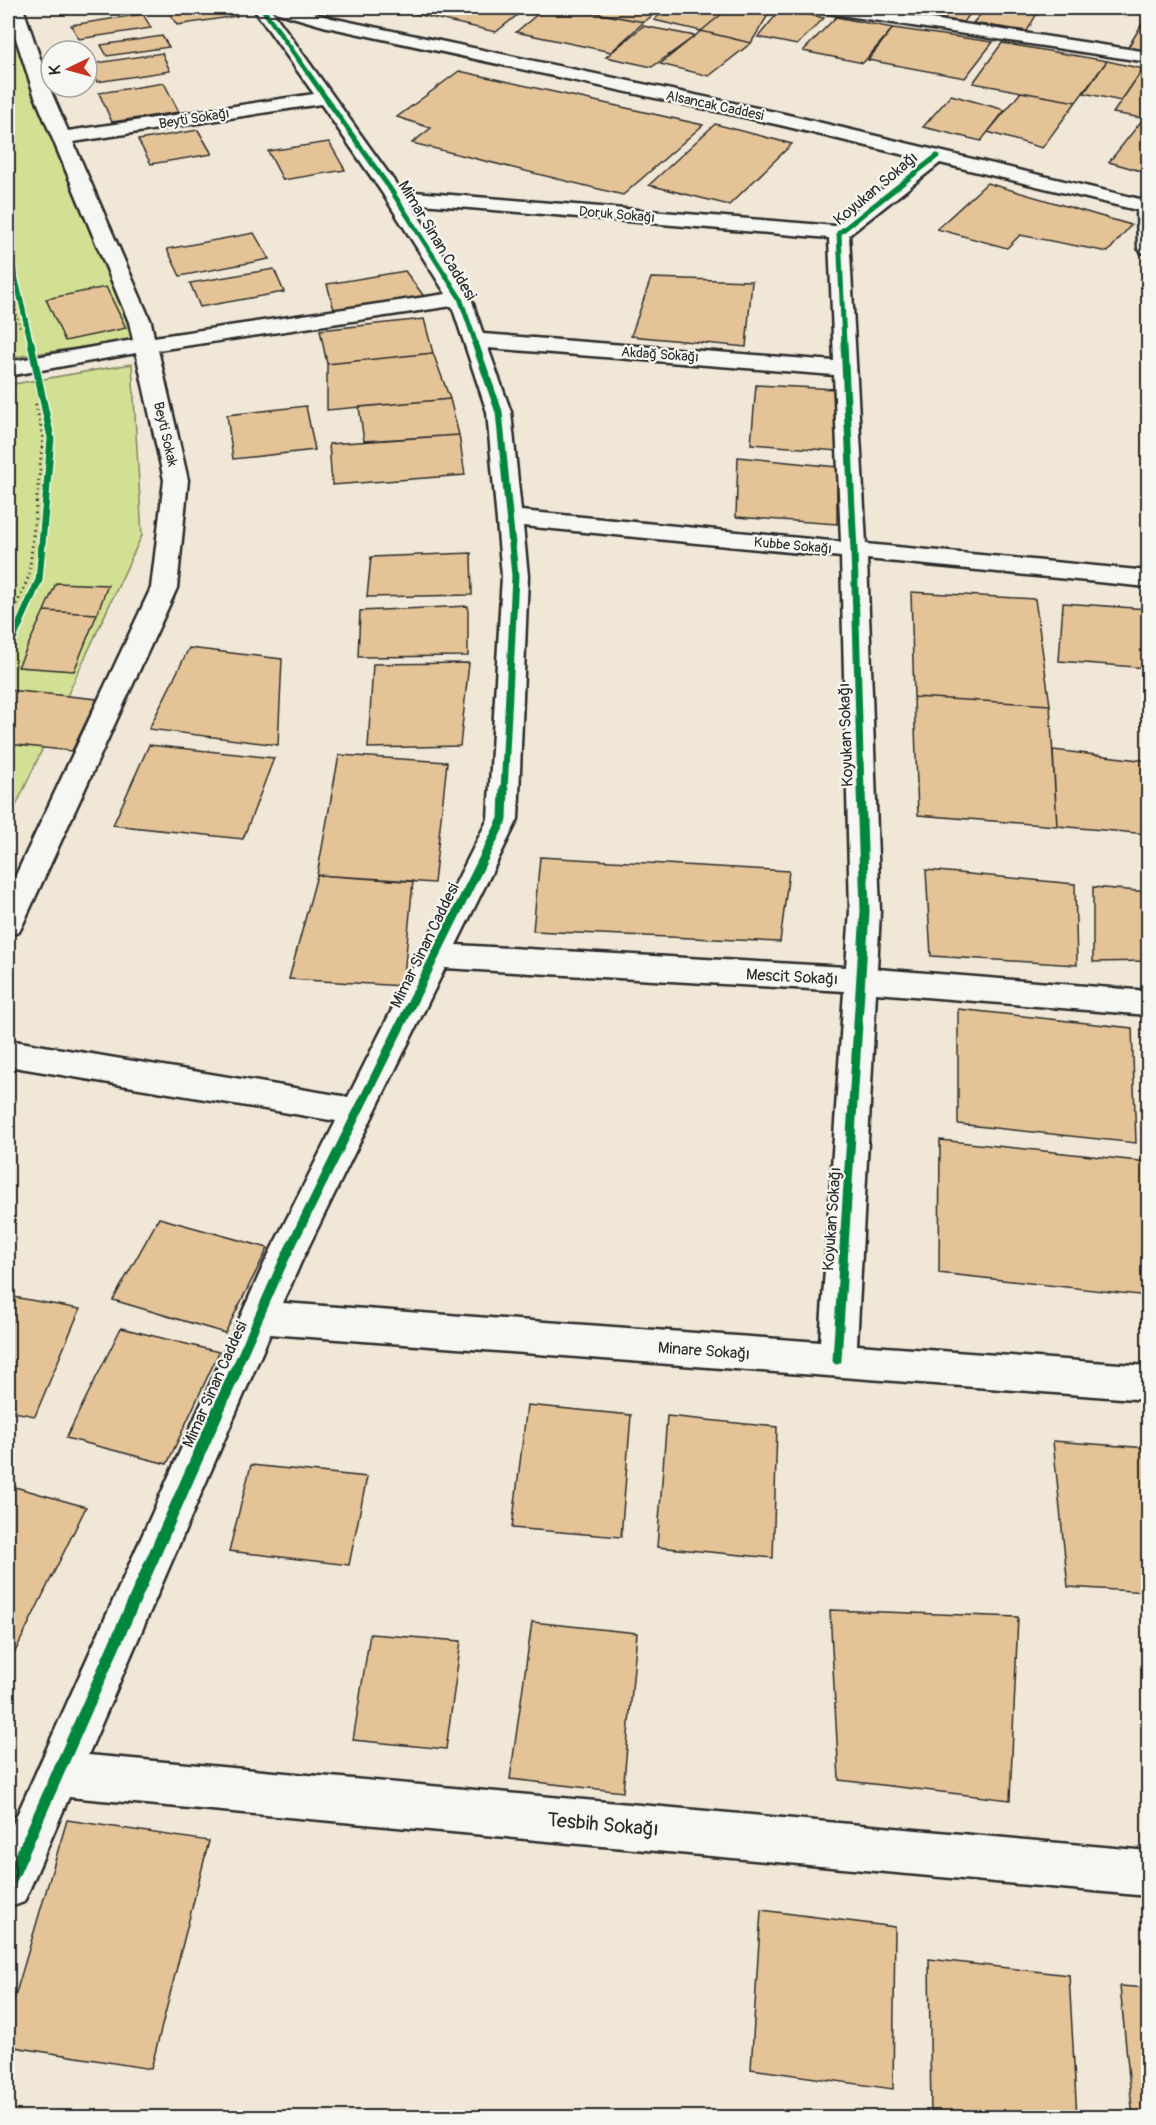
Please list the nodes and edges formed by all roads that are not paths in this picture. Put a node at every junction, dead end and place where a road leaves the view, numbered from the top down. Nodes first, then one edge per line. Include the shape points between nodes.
1 (14, 8) edge
2 (262, 8) edge
3 (281, 8) edge
4 (334, 8) edge
5 (828, 8) edge
6 (1149, 57) edge
7 (326, 98) junction
8 (62, 138) junction
9 (937, 156) junction
10 (395, 196) junction
11 (1148, 202) edge
12 (839, 233) junction
13 (1149, 248) edge
14 (460, 298) junction
15 (475, 340) junction
16 (145, 345) junction
17 (24, 366) edge
18 (846, 369) junction
19 (509, 517) junction
20 (854, 550) junction
21 (1149, 579) edge
22 (8, 924) edge
23 (436, 956) junction
24 (861, 980) junction
25 (1149, 1003) edge
26 (8, 1053) edge
27 (358, 1112) junction
28 (260, 1317) junction
29 (837, 1360) junction
30 (1149, 1383) edge
31 (57, 1774) junction
32 (1149, 1874) edge
33 (8, 1886) edge

1 - 8 street, Beyti Sokak
2 - 7 street, Mimar Sinan Caddesi
3 - 9 street, Alsancak Caddesi via 327,22
4 - 11 street, Alsancak Caddesi via 355,9 962,144
5 - 6 street
7 - 8 street, Beyti Sokağı
7 - 10 street, Mimar Sinan Caddesi
8 - 16 street, Beyti Sokak via 140,322
9 - 11 street, Alsancak Caddesi
9 - 12 street, Koyukan Sokağı
10 - 12 street, Doruk Sokağı
10 - 14 street, Mimar Sinan Caddesi
11 - 13 street
12 - 18 street, Koyukan Sokağı
14 - 15 street, Mimar Sinan Caddesi
14 - 16 street
15 - 18 street, Akdağ Sokağı
15 - 19 street, Mimar Sinan Caddesi via 499,412
16 - 17 street
16 - 22 street, Beyti Sokak via 177,480 164,588
18 - 20 street, Koyukan Sokağı
19 - 20 street, Kubbe Sokağı
19 - 23 street, Mimar Sinan Caddesi via 515,576 503,819
20 - 21 street, Kubbe Sokağı
20 - 24 street, Koyukan Sokağı via 865,912
23 - 24 street, Mescit Sokağı
23 - 27 street, Mimar Sinan Caddesi
24 - 25 street, Mescit Sokağı
24 - 29 street, Koyukan Sokağı
26 - 27 street
27 - 28 street, Mimar Sinan Caddesi
28 - 29 street, Minare Sokağı
28 - 31 street, Mimar Sinan Caddesi
29 - 30 street, Minare Sokağı
31 - 32 street, Tesbih Sokağı
31 - 33 street, Mimar Sinan Caddesi

